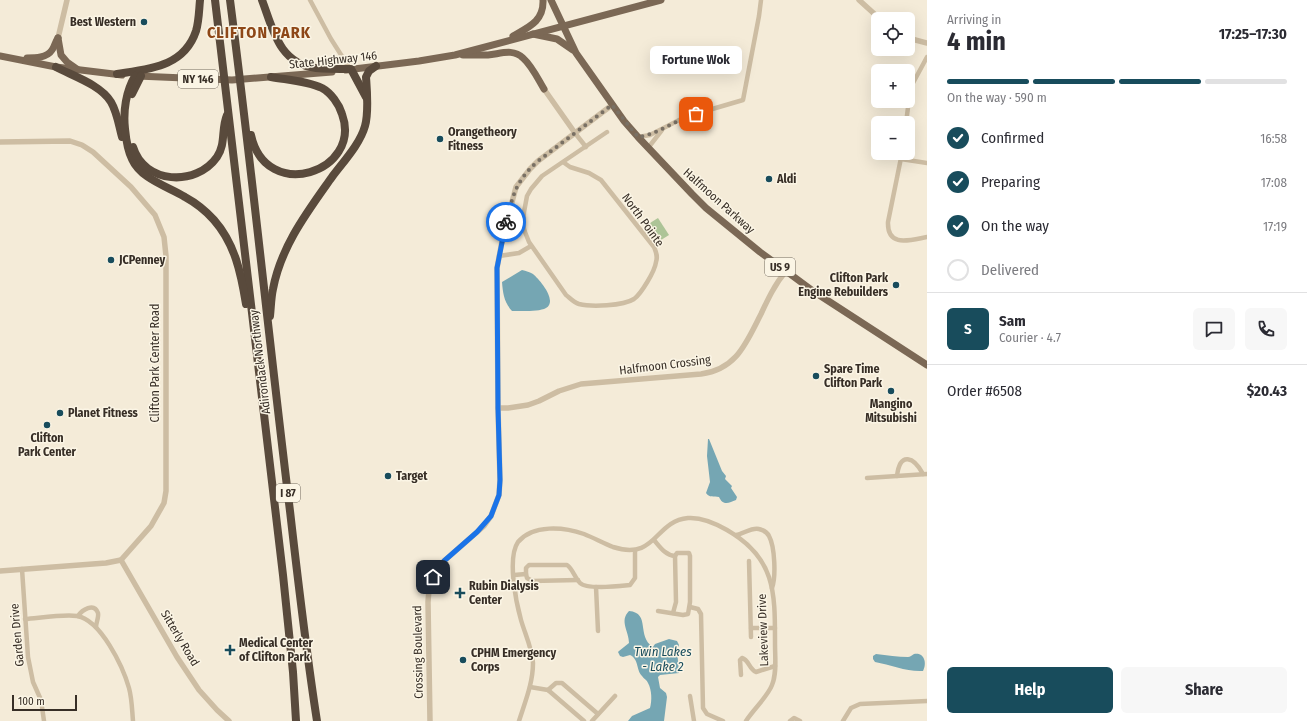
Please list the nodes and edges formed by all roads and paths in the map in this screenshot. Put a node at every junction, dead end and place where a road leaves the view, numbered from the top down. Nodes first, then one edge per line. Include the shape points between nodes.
1 (67, 0) edge
2 (200, 0) edge
3 (215, 0) edge
4 (230, 0) edge
5 (262, 0) edge
6 (310, 0) edge
7 (543, 0) edge
8 (551, 0) edge
9 (662, 0) edge
10 (761, 0) edge
11 (859, 0) edge
12 (872, 12) edge
13 (563, 25) junction
14 (531, 34) junction
15 (58, 38) junction
16 (915, 40) edge
17 (504, 41) junction
18 (927, 43) edge
19 (576, 52) junction
20 (455, 55) junction
21 (0, 56) edge
22 (927, 57) edge
23 (18, 59) junction
24 (376, 66) junction
25 (56, 67) junction
26 (350, 69) junction
27 (79, 70) junction
28 (117, 74) junction
29 (138, 76) junction
30 (271, 77) junction
31 (544, 89) joint
32 (366, 98) junction
33 (243, 101) junction
34 (612, 105) junction
35 (228, 113) junction
36 (907, 116) edge
37 (663, 128) junction
38 (575, 132) junction
39 (607, 132) dead end
40 (638, 137) junction
41 (0, 142) edge
42 (586, 147) junction
43 (648, 148) junction
44 (132, 160) junction
45 (901, 160) edge
46 (908, 160) edge
47 (563, 162) junction
48 (927, 163) edge
49 (927, 237) edge
50 (531, 246) junction
51 (499, 256) junction
52 (786, 271) junction
53 (254, 326) junction
54 (268, 335) junction
55 (927, 365) edge
56 (498, 408) junction
57 (925, 474) edge
58 (897, 476) junction
59 (867, 478) dead end
60 (736, 535) junction
61 (654, 540) junction
62 (635, 550) junction
63 (675, 556) junction
64 (121, 560) junction
65 (749, 561) dead end
66 (22, 569) junction
67 (0, 571) edge
68 (526, 574) junction
69 (514, 575) junction
70 (578, 580) junction
71 (596, 587) junction
72 (772, 589) junction
73 (690, 608) junction
74 (658, 611) dead end
75 (673, 613) junction
76 (78, 616) junction
77 (25, 619) junction
78 (96, 627) junction
79 (751, 628) junction
80 (775, 628) junction
81 (598, 631) dead end
82 (751, 637) dead end
83 (775, 666) junction
84 (741, 675) dead end
85 (530, 687) junction
86 (548, 690) junction
87 (615, 696) dead end
88 (690, 696) dead end
89 (927, 701) edge
90 (598, 714) junction
91 (44, 721) edge
92 (133, 721) edge
93 (229, 721) edge
94 (296, 721) edge
95 (317, 721) edge
96 (430, 721) edge
97 (519, 721) edge
98 (584, 721) edge
99 (592, 721) edge
100 (694, 721) edge
101 (723, 721) edge
102 (746, 721) edge
103 (790, 721) edge
104 (800, 721) edge
105 (843, 721) edge

1 - 15 street
2 - 28 highway via 196,30 192,41 181,54 157,68
3 - 35 highway, Adirondack Northway / I 87
4 - 33 highway, Adirondack Northway / I 87
5 - 26 highway via 282,50 292,59 315,68
6 - 26 street
7 - 17 main road via 543,10 539,19
8 - 13 main road, Halfmoon Parkway / US 9
9 - 13 main road, State Highway 146 / NY 146
10 - 37 street via 743,100 685,117
11 - 12 street
13 - 14 main road, State Highway 146 / NY 146
13 - 19 main road, Halfmoon Parkway / US 9
14 - 17 main road, State Highway 146 / NY 146
14 - 19 main road via 554,38
15 - 23 main road via 48,55
15 - 27 main road via 61,55
16 - 18 street
17 - 20 main road, State Highway 146 / NY 146
19 - 34 main road, Halfmoon Parkway / US 9
20 - 24 main road, State Highway 146 / NY 146
20 - 31 main road via 516,53 527,61
21 - 23 main road, State Highway 146 / NY 146
22 - 36 street via 913,83
23 - 25 main road, State Highway 146 / NY 146
24 - 26 main road, State Highway 146 / NY 146
24 - 32 highway via 366,77
25 - 27 main road, State Highway 146 / NY 146
25 - 44 highway via 94,85 106,96 113,108 126,153
26 - 30 main road, State Highway 146 / NY 146
26 - 32 highway
27 - 28 main road, State Highway 146 / NY 146
28 - 29 main road, State Highway 146 / NY 146
29 - 30 main road, State Highway 146 / NY 146 via 232,80
29 - 35 highway via 130,104 132,143 141,162 161,176 183,178 208,166 218,155
29 - 44 highway via 129,88 124,114
30 - 33 highway via 312,84 323,89 338,103 345,120 345,137 339,151 327,164 309,173 292,175 276,170 265,162 257,152 252,139
31 - 38 street
32 - 54 highway via 366,120 361,135 290,239 280,262 272,290
33 - 54 highway, Adirondack Northway / I 87
34 - 38 street, Crossing Boulevard
34 - 40 main road, Halfmoon Parkway / US 9
35 - 53 highway, Adirondack Northway / I 87
37 - 40 street via 650,135
37 - 43 street
38 - 42 street
38 - 51 street, Crossing Boulevard via 538,161 516,186
39 - 42 street, North Pointe
40 - 43 main road, Halfmoon Parkway / US 9
41 - 64 street, Clifton Park Center Road via 70,141 87,148 148,206 155,215 164,238 166,491 164,503 154,522
42 - 47 street, North Pointe
43 - 52 main road, Halfmoon Parkway / US 9 via 706,208
44 - 53 highway via 143,173 196,204 213,220 229,241 241,273
45 - 49 street via 888,222 889,233 894,239 904,241
46 - 48 street
47 - 50 street, North Pointe via 536,181 527,196 523,225
47 - 50 street, North Pointe via 596,176 607,186 654,247 657,254 655,266 636,298 598,306 580,304 566,295
50 - 51 street via 519,253
51 - 56 street, Crossing Boulevard via 496,300
52 - 55 main road, Halfmoon Parkway / US 9
52 - 56 street, Halfmoon Crossing via 767,300 742,350 719,369 701,374 581,384 528,405
53 - 94 highway, Adirondack Northway / I 87 via 283,575
54 - 95 highway, Adirondack Northway / I 87
56 - 96 street, Crossing Boulevard via 500,480 495,509 484,526 444,561 433,577 430,589
57 - 58 street
57 - 58 street via 915,463 907,459 901,461
58 - 59 street
60 - 61 street, Lakeview Drive via 702,519 687,518 673,523
60 - 72 street, Lakeview Drive via 752,548 764,564
60 - 72 street via 756,529 768,534 774,569
61 - 62 street, Lakeview Drive
61 - 63 street via 667,554
62 - 69 street via 612,546 578,532 543,529 525,536 518,543 513,557
62 - 71 street via 635,576 631,584
63 - 73 street via 676,553 690,555
63 - 75 street via 676,602
64 - 66 street
64 - 93 street, Sitterly Road via 199,690
65 - 79 street
66 - 67 street
66 - 77 street, Garden Drive
68 - 69 street
68 - 70 street via 532,581
68 - 70 street via 529,565 567,565
69 - 85 street via 519,612 532,652
70 - 71 street via 583,585
71 - 81 street
72 - 80 street, Lakeview Drive
73 - 75 street via 687,615
73 - 101 street via 698,609 701,614 703,708 707,714
74 - 75 street
76 - 77 street
76 - 78 street
76 - 78 street via 86,609 95,610 98,613
77 - 91 street, Garden Drive via 29,666 41,700
78 - 92 street via 116,656 124,675 131,697
79 - 80 street
79 - 82 street
80 - 83 street, Lakeview Drive
83 - 84 street via 756,672 742,658
83 - 102 street, Lakeview Drive via 770,689
85 - 86 street
85 - 97 street
86 - 90 street via 556,683 562,683
86 - 98 street
87 - 90 street
88 - 100 street
89 - 105 street via 860,704 851,708
90 - 99 street
103 - 104 street via 794,718

